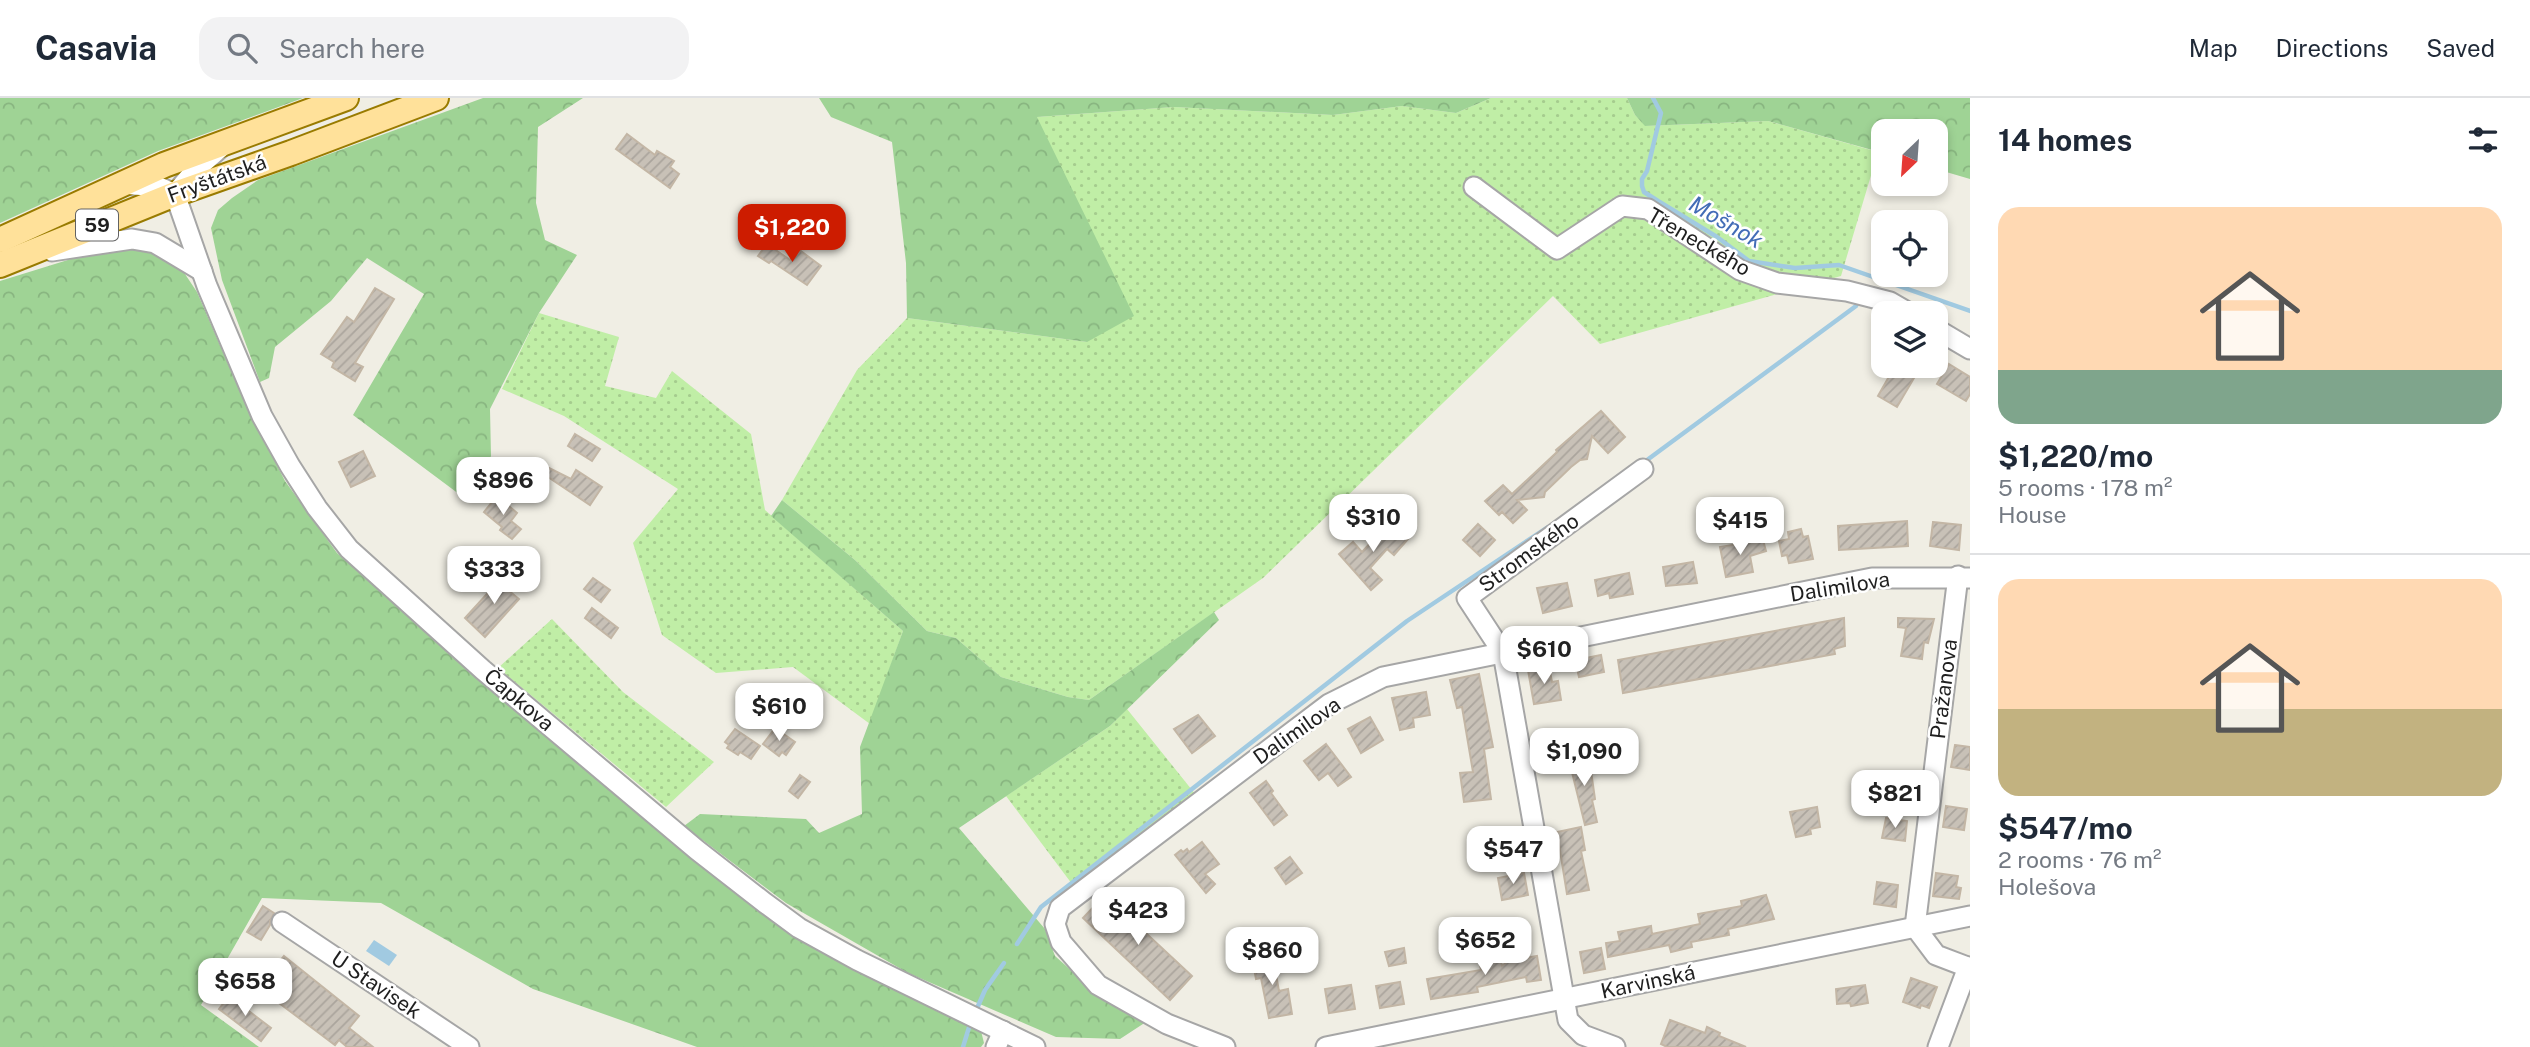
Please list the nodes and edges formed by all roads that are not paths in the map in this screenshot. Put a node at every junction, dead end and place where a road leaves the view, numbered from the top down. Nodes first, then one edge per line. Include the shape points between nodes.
1 (346, 98) edge
2 (436, 98) edge
3 (227, 142) junction
4 (122, 184) junction
5 (1474, 187) dead end
6 (174, 194) junction
7 (0, 240) edge
8 (10, 261) edge
9 (202, 271) junction
10 (1887, 301) edge
11 (1948, 336) edge
12 (1970, 349) edge
13 (1643, 469) dead end
14 (1964, 577) edge
15 (1503, 653) junction
16 (1970, 916) edge
17 (282, 922) dead end
18 (1915, 927) junction
19 (1969, 967) edge
20 (1566, 999) junction
21 (1000, 1039) edge
22 (469, 1047) edge
23 (1035, 1047) edge
24 (1225, 1047) edge
25 (1326, 1047) edge
26 (1615, 1047) edge
27 (1938, 1047) edge

1 - 3 main road, Fryštátská / 59
2 - 6 main road, Fryštátská / 59
3 - 4 main road, Fryštátská / 59
3 - 6 street
4 - 6 street via 159,187
4 - 7 main road, Fryštátská / 59
5 - 10 street, Třeneckého via 1557,249 1622,206 1648,209 1740,270 1777,283
6 - 8 main road, Fryštátská / 59
6 - 9 street, Čapkova
8 - 9 street via 132,239 155,243
9 - 21 street, Čapkova via 262,416 290,466 317,509 376,574 483,670 765,903 799,928
11 - 12 street
13 - 15 street, Stromského via 1467,598
14 - 15 street, Dalimilova via 1872,579
14 - 18 street, Pražanova
15 - 20 street
15 - 24 street, Dalimilova via 1383,677 1329,704 1060,908 1055,923 1061,942 1098,985 1167,1024
16 - 18 street, Karvinská
17 - 22 street, U Stavisek
18 - 19 street via 1936,955
18 - 20 street, Karvinská
19 - 27 street
20 - 25 street, Karvinská
20 - 26 street via 1568,1020 1583,1035
21 - 23 street, Čapkova

